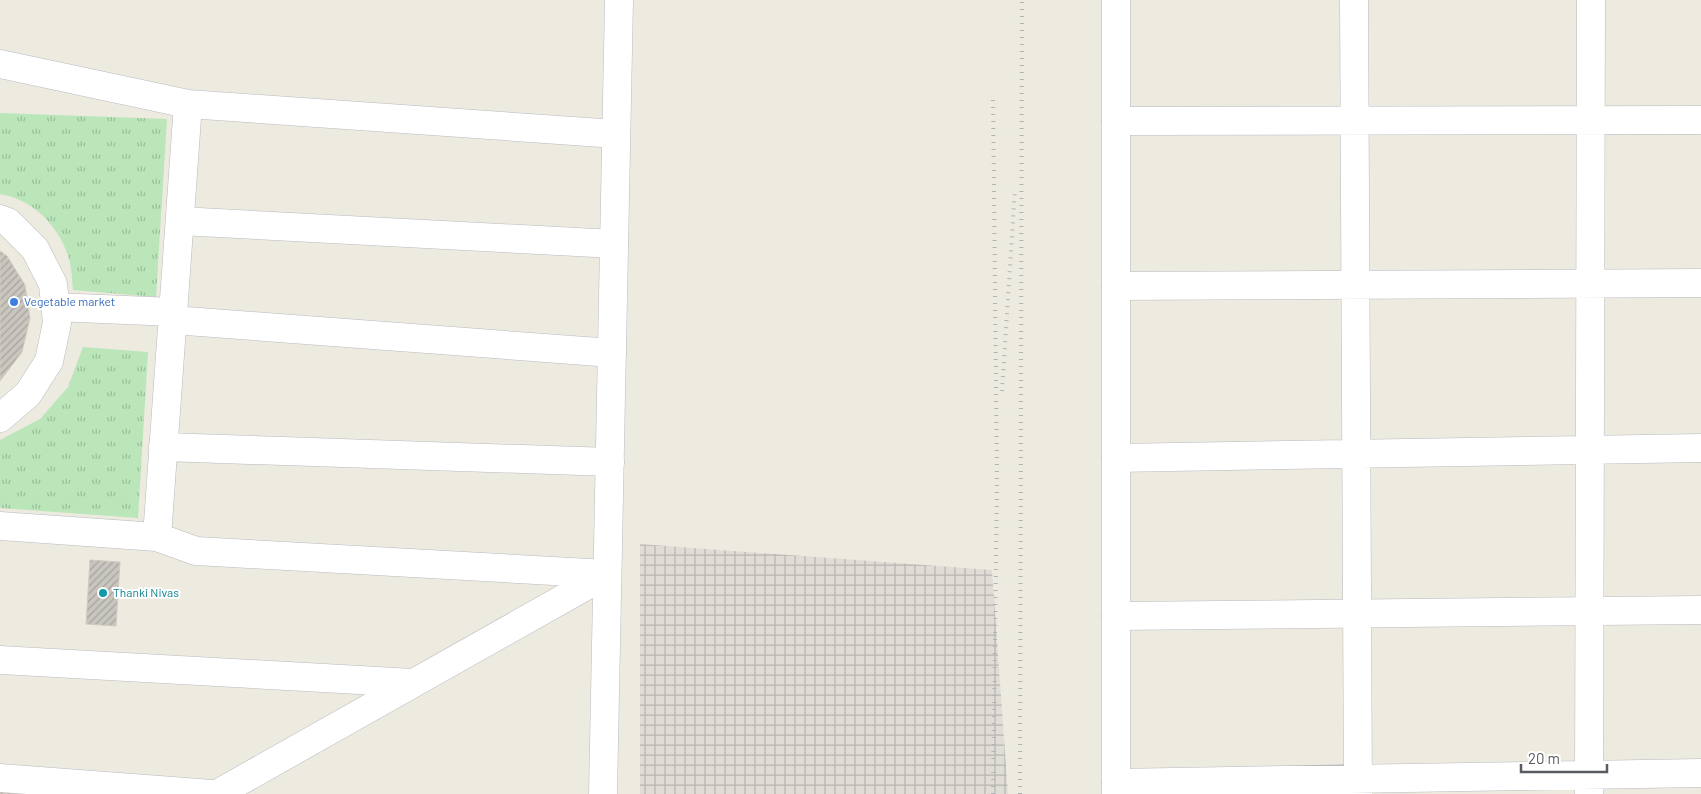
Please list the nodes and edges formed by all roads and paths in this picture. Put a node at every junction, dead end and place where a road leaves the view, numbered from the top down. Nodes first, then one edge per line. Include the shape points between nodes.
1 (619, 0) edge
2 (1116, 0) edge
3 (1354, 0) edge
4 (1591, 0) edge
5 (0, 64) edge
6 (188, 104) junction
7 (1591, 120) junction
8 (1701, 120) edge
9 (1116, 121) junction
10 (1355, 121) junction
11 (616, 134) junction
12 (0, 219) edge
13 (180, 222) junction
14 (614, 244) junction
15 (1701, 283) edge
16 (1590, 284) junction
17 (1356, 285) junction
18 (1116, 286) junction
19 (55, 307) junction
20 (173, 316) junction
21 (612, 353) junction
22 (0, 418) edge
23 (163, 447) junction
24 (1701, 448) edge
25 (1590, 450) junction
26 (1356, 454) junction
27 (1116, 458) junction
28 (610, 462) junction
29 (0, 526) edge
30 (157, 538) junction
31 (607, 574) junction
32 (1701, 610) edge
33 (1590, 611) junction
34 (1358, 613) junction
35 (1116, 616) junction
36 (0, 660) edge
37 (413, 683) junction
38 (1701, 773) edge
39 (0, 778) edge
40 (1589, 784) edge
41 (1358, 786) edge
42 (1116, 789) edge
43 (212, 794) edge
44 (217, 794) edge
45 (603, 794) edge

1 - 11 street
2 - 9 street
3 - 10 street
4 - 7 street
5 - 6 street
6 - 11 street
6 - 13 street
7 - 8 street
7 - 10 street
7 - 16 street
9 - 10 street
9 - 18 street
10 - 17 street
11 - 14 street
12 - 19 street via 8,222 35,249 53,284
13 - 14 street
13 - 20 street
14 - 21 street
15 - 16 street
16 - 17 street
16 - 25 street
17 - 18 street
17 - 26 street
18 - 27 street
19 - 20 street
19 - 22 street via 57,323 49,361 28,394
20 - 21 street
20 - 23 street
21 - 28 street
23 - 28 street
23 - 30 street
24 - 25 street
25 - 26 street
25 - 33 street
26 - 27 street
26 - 34 street
27 - 35 street
28 - 31 street
29 - 30 street
30 - 31 street via 196,551
31 - 37 street
31 - 45 street
32 - 33 street
33 - 34 street
33 - 40 street
34 - 35 street
34 - 41 street
35 - 42 street
36 - 37 street
37 - 44 street
38 - 40 street
39 - 43 street
40 - 41 street
41 - 42 street

